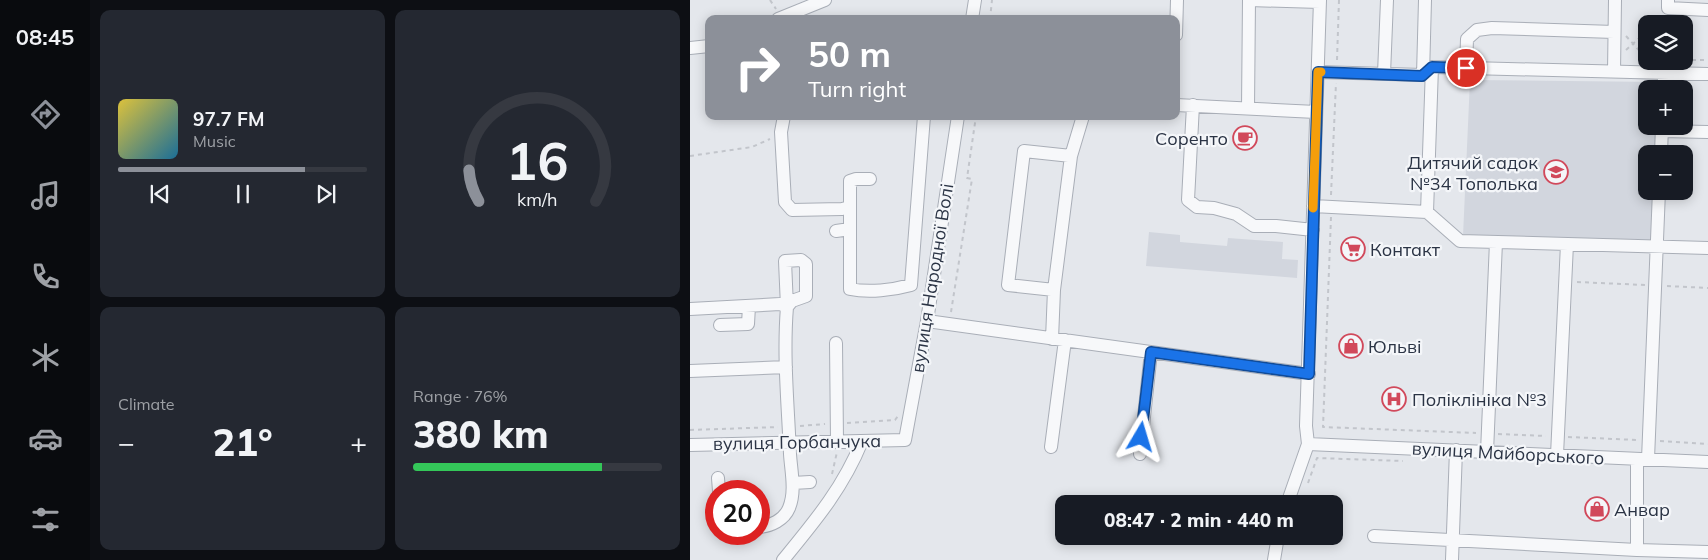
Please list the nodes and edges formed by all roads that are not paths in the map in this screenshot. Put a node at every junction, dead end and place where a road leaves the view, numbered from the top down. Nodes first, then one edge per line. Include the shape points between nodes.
1 (825, 0) edge
2 (975, 0) edge
3 (1177, 0) edge
4 (1387, 0) edge
5 (1424, 0) edge
6 (1615, 0) edge
7 (1668, 0) edge
8 (1320, 1) edge
9 (1708, 10) edge
10 (788, 15) edge
11 (973, 15) edge
12 (1177, 15) edge
13 (1614, 27) junction
14 (705, 46) edge
15 (690, 48) edge
16 (1614, 66) junction
17 (1466, 68) junction
18 (1427, 71) junction
19 (1318, 72) junction
20 (1664, 73) junction
21 (1384, 74) junction
22 (1708, 74) edge
23 (1664, 80) edge
24 (1180, 104) edge
25 (1192, 105) junction
26 (1248, 108) junction
27 (1316, 112) junction
28 (783, 120) edge
29 (924, 120) edge
30 (957, 120) edge
31 (1082, 120) edge
32 (1693, 131) edge
33 (1708, 132) edge
34 (1071, 156) junction
35 (870, 179) dead end
36 (1659, 200) edge
37 (1313, 206) junction
38 (850, 207) junction
39 (1427, 212) junction
40 (850, 229) junction
41 (1313, 230) junction
42 (836, 231) dead end
43 (1496, 242) junction
44 (1566, 244) junction
45 (1657, 246) junction
46 (1708, 248) edge
47 (1054, 290) junction
48 (749, 306) junction
49 (690, 308) edge
50 (927, 321) junction
51 (720, 326) dead end
52 (1058, 340) junction
53 (836, 343) dead end
54 (1151, 352) junction
55 (786, 367) junction
56 (690, 371) edge
57 (1309, 374) junction
58 (905, 440) joint
59 (838, 441) junction
60 (862, 441) junction
61 (790, 442) junction
62 (690, 444) edge
63 (1308, 444) junction
64 (1051, 447) dead end
65 (1456, 450) junction
66 (1487, 452) junction
67 (1140, 454) dead end
68 (1557, 455) junction
69 (1642, 459) junction
70 (1708, 462) edge
71 (810, 482) dead end
72 (793, 483) junction
73 (1290, 495) edge
74 (770, 526) edge
75 (1374, 536) dead end
76 (1452, 540) junction
77 (1276, 545) edge
78 (1708, 552) edge
79 (1629, 553) edge
80 (783, 560) edge
81 (1274, 560) edge
82 (1452, 560) edge

1 - 10 street
2 - 11 street
3 - 12 street
4 - 21 street
5 - 18 street
6 - 13 street
7 - 9 street via 1668,8
8 - 19 street
8 - 26 street via 1249,0
13 - 16 street
13 - 17 street via 1477,30 1467,39
14 - 15 street
16 - 17 street
16 - 20 street
17 - 18 street
18 - 21 street
18 - 39 street
19 - 21 street
19 - 27 street
20 - 22 street
20 - 23 street
24 - 25 street
25 - 26 street
25 - 41 street via 1188,200 1197,207 1236,214 1254,226
26 - 27 street
27 - 37 street
28 - 38 street via 784,202 792,210
29 - 40 street via 912,286 850,289
30 - 50 street, вулиця Народної Волі
31 - 34 street
32 - 33 street
34 - 47 street
34 - 47 street via 1024,150 1008,285
35 - 38 street via 850,182
36 - 45 street
37 - 39 street
37 - 41 street
38 - 40 street
39 - 43 street via 1460,241
40 - 42 street
41 - 57 street
43 - 44 street
43 - 66 street
44 - 45 street
44 - 68 street
45 - 46 street
45 - 69 street via 1648,441
47 - 52 street
48 - 49 street
48 - 51 street via 748,324
48 - 55 street via 780,304 787,307
50 - 52 street
50 - 58 street, вулиця Народної Волі
52 - 54 street
52 - 64 street
53 - 59 street
54 - 57 street
54 - 67 street
55 - 56 street
55 - 61 street
57 - 63 street
58 - 60 street, вулиця Горбанчука
59 - 60 street, вулиця Горбанчука
59 - 61 street, вулиця Горбанчука
60 - 80 street via 833,497
61 - 62 street, вулиця Горбанчука
61 - 72 street
63 - 65 street, вулиця Майборського
63 - 73 street
65 - 66 street, вулиця Майборського
65 - 76 street
66 - 68 street, вулиця Майборського
68 - 69 street, вулиця Майборського
69 - 70 street, вулиця Майборського
69 - 79 street
71 - 72 street
72 - 74 street via 790,507
75 - 76 street
76 - 79 street
76 - 82 street
77 - 81 street
78 - 79 street

